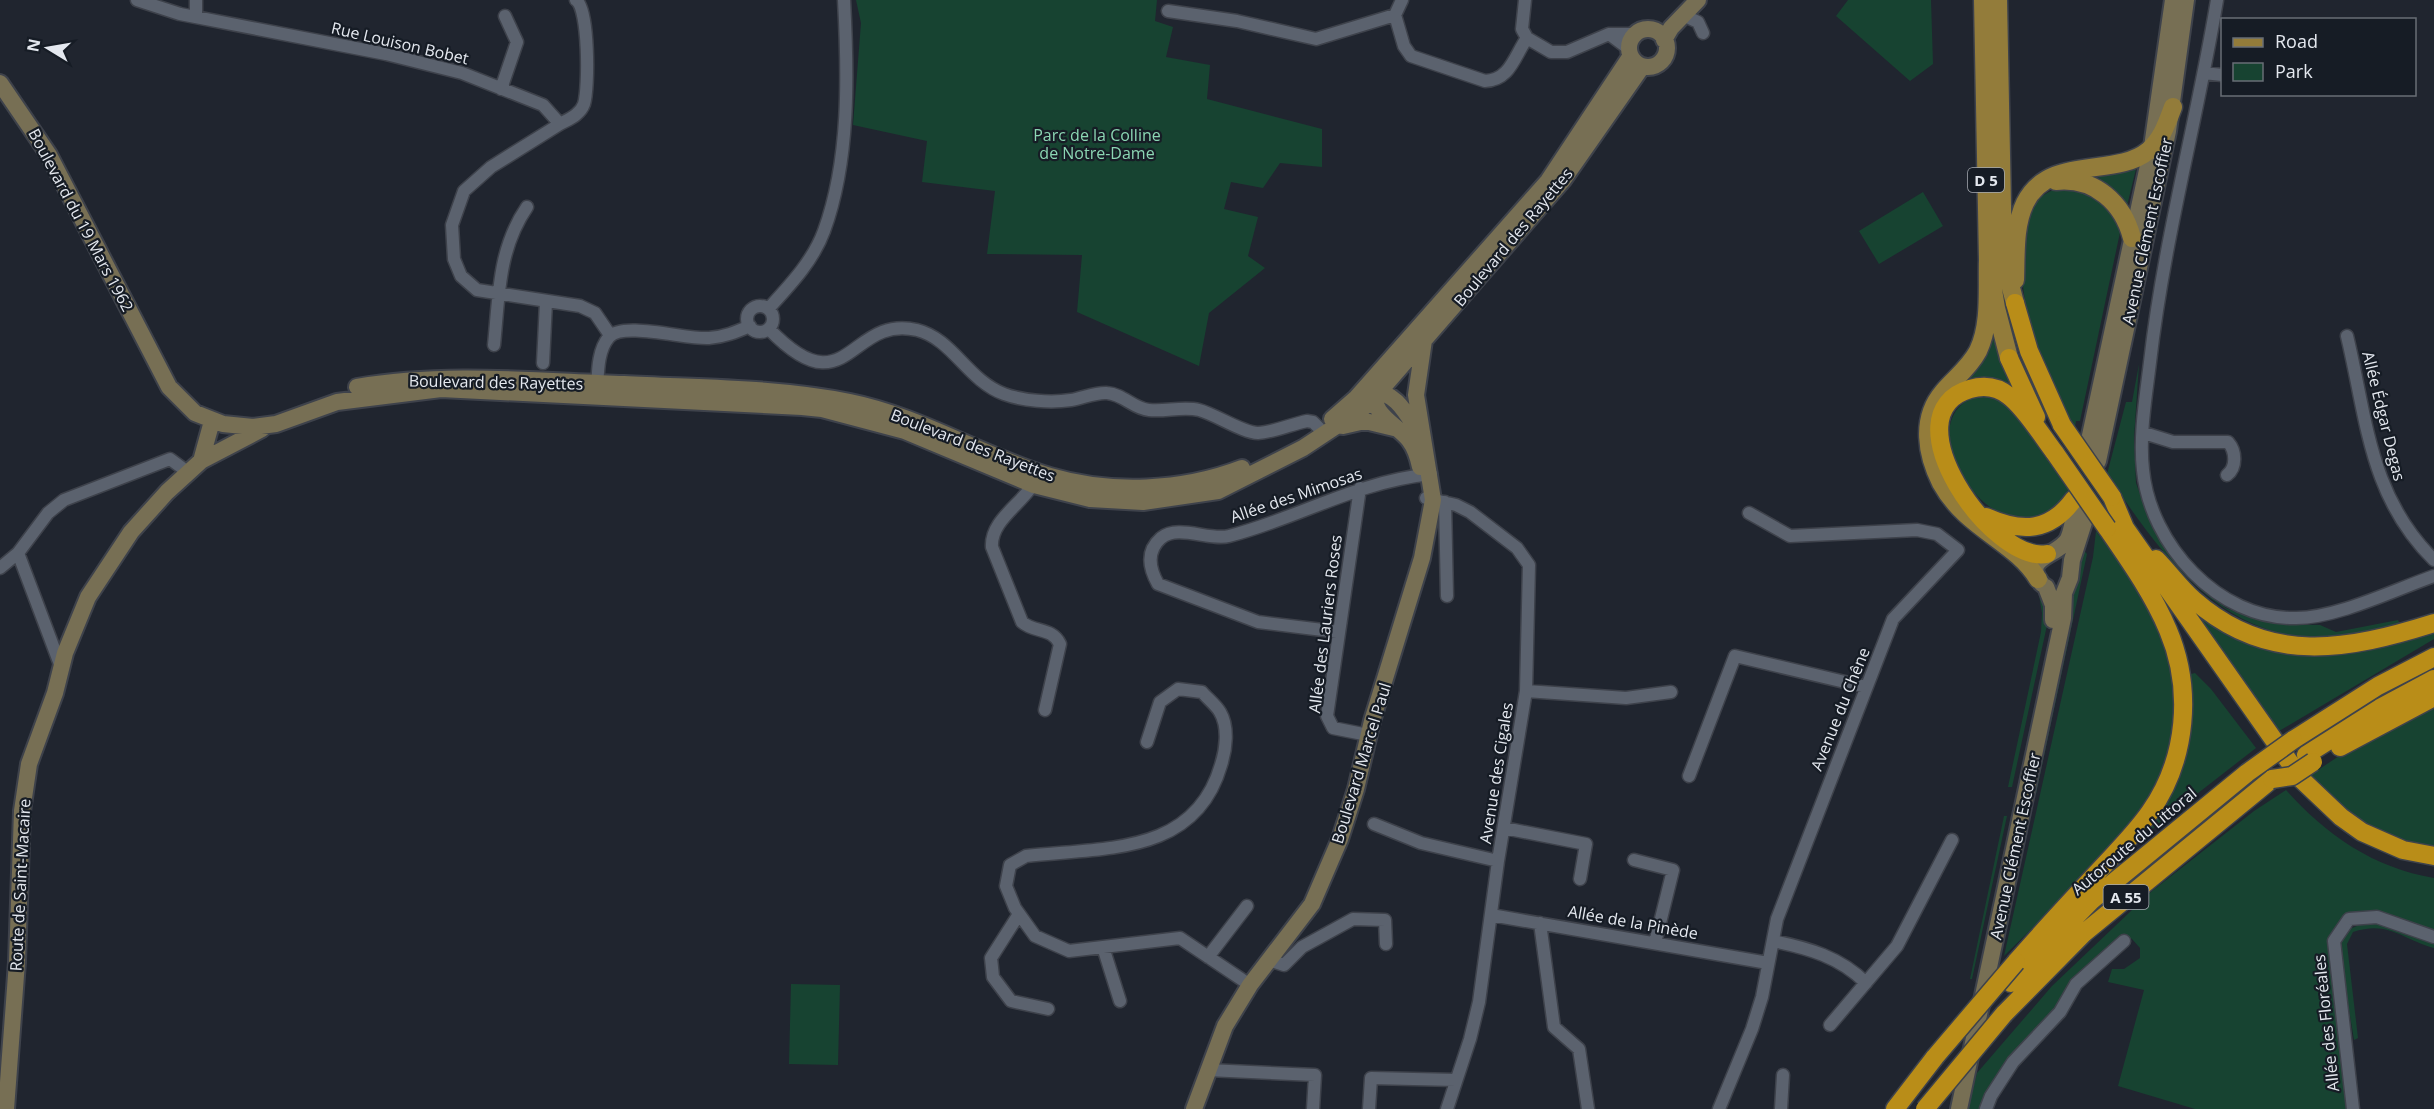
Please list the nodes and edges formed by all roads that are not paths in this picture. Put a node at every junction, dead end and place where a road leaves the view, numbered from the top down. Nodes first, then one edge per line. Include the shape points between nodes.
1 (137, 0) edge
2 (196, 0) edge
3 (576, 0) edge
4 (844, 0) edge
5 (1402, 0) edge
6 (1525, 0) edge
7 (1698, 0) edge
8 (1983, 0) edge
9 (1991, 0) edge
10 (1998, 0) edge
11 (2173, 0) edge
12 (2186, 0) edge
13 (2217, 0) edge
14 (1683, 7) edge
15 (1168, 10) dead end
16 (1395, 15) junction
17 (505, 16) dead end
18 (196, 17) junction
19 (1703, 33) dead end
20 (1658, 35) junction
21 (1527, 38) junction
22 (1634, 52) junction
23 (2204, 73) junction
24 (2221, 75) edge
25 (0, 83) edge
26 (501, 89) junction
27 (2001, 98) junction
28 (2173, 107) junction
29 (560, 124) junction
30 (2152, 147) junction
31 (2046, 182) junction
32 (527, 207) dead end
33 (2132, 238) junction
34 (1988, 260) junction
35 (499, 296) junction
36 (546, 302) junction
37 (2014, 303) junction
38 (769, 308) junction
39 (750, 326) junction
40 (769, 329) junction
41 (610, 335) junction
42 (2347, 336) dead end
43 (1416, 340) junction
44 (494, 345) dead end
45 (2009, 358) joint
46 (154, 361) junction
47 (543, 363) dead end
48 (178, 386) junction
49 (597, 389) junction
50 (1372, 393) junction
51 (311, 400) junction
52 (218, 421) junction
53 (267, 426) junction
54 (1319, 428) junction
55 (1397, 429) junction
56 (2144, 433) junction
57 (1423, 440) junction
58 (2088, 445) dead end
59 (221, 448) junction
60 (2055, 453) junction
61 (201, 461) junction
62 (2098, 461) dead end
63 (189, 473) junction
64 (1426, 475) junction
65 (2228, 475) dead end
66 (1037, 479) junction
67 (1360, 488) junction
68 (1218, 491) junction
69 (2112, 497) junction
70 (1434, 500) junction
71 (2075, 500) joint
72 (1975, 509) junction
73 (1749, 513) dead end
74 (2086, 516) dead end
75 (2118, 544) junction
76 (18, 553) junction
77 (2050, 553) junction
78 (2434, 560) edge
79 (2072, 566) junction
80 (0, 568) edge
81 (2434, 576) edge
82 (2042, 583) junction
83 (2067, 583) junction
84 (1447, 596) dead end
85 (2434, 622) edge
86 (1339, 633) junction
87 (2434, 657) edge
88 (61, 667) junction
89 (2434, 679) edge
90 (1866, 687) junction
91 (1526, 691) junction
92 (1671, 692) dead end
93 (2434, 697) edge
94 (1045, 710) dead end
95 (1368, 735) junction
96 (1147, 742) dead end
97 (2310, 758) junction
98 (1689, 776) dead end
99 (1374, 824) dead end
100 (1504, 828) junction
101 (1952, 840) dead end
102 (2434, 856) edge
103 (1634, 860) dead end
104 (1498, 861) junction
105 (2434, 866) edge
106 (1580, 879) dead end
107 (1247, 906) dead end
108 (1019, 914) junction
109 (1491, 915) junction
110 (1540, 923) junction
111 (2434, 937) edge
112 (1773, 941) junction
113 (2124, 941) dead end
114 (1655, 943) junction
115 (1386, 944) dead end
116 (1103, 947) junction
117 (1208, 957) junction
118 (1269, 960) junction
119 (1768, 963) junction
120 (1866, 982) junction
121 (1251, 985) junction
122 (1120, 1001) dead end
123 (1048, 1009) dead end
124 (1830, 1025) dead end
125 (5, 1058) edge
126 (1933, 1064) junction
127 (1208, 1070) junction
128 (1783, 1075) dead end
129 (1456, 1080) junction
130 (6, 1109) edge
131 (1194, 1109) edge
132 (1313, 1109) edge
133 (1369, 1109) edge
134 (1447, 1109) edge
135 (1588, 1109) edge
136 (1719, 1109) edge
137 (1781, 1109) edge
138 (1895, 1109) edge
139 (1904, 1109) edge
140 (1925, 1109) edge
141 (1949, 1109) edge
142 (1959, 1109) edge
143 (1986, 1109) edge
144 (2353, 1109) edge

1 - 18 street, Rue Louison Bobet
2 - 18 street
3 - 29 street via 585,15 584,105 579,113
4 - 38 street via 847,92 824,231 808,261
5 - 16 street
6 - 21 street via 1522,28
7 - 14 main road
8 - 34 main road, D 5
9 - 27 main road via 1993,77
10 - 27 main road, D 5
11 - 30 main road, Avenue Clément Escoffier
12 - 28 main road, Avenue Clément Escoffier
13 - 23 street
14 - 19 street
14 - 20 main road via 1671,27
15 - 16 street via 1316,39
16 - 21 street via 1404,46 1412,56 1485,81 1496,81 1506,74
17 - 26 street via 517,42
18 - 26 street, Rue Louison Bobet via 386,54 462,73
20 - 22 main road
20 - 22 main road via 1666,51 1661,62 1652,67
21 - 22 street via 1551,52 1567,52 1609,34
22 - 43 main road, Boulevard des Rayettes via 1563,180
23 - 24 street
23 - 56 street via 2163,268
25 - 46 main road, Boulevard du 19 Mars 1962 via 49,155
26 - 29 street, Rue Louison Bobet via 543,105
27 - 37 main road, D 5 via 2003,258
28 - 30 main road
28 - 62 main road, Avenue Clément Escoffier
29 - 35 street via 491,167 464,191 456,208 452,235 454,259 461,276 477,290
30 - 31 main road via 2134,158 2071,170
30 - 33 main road, Avenue Clément Escoffier
31 - 33 main road via 2071,180 2094,186 2122,213
31 - 37 main road via 2031,194 2023,210
32 - 35 street via 505,250
33 - 58 main road, Avenue Clément Escoffier
34 - 45 main road, D 5
34 - 82 main road via 1982,341 1970,363 1933,408 1928,448 1942,483 1962,513 2027,564
35 - 36 street
35 - 44 street
36 - 41 street via 572,303 595,313
36 - 47 street
37 - 69 highway, D 5, bridge via 2029,351 2062,425
38 - 39 street via 752,308 747,319
38 - 40 street via 774,319
39 - 40 street via 761,332
39 - 41 street via 731,335 707,338 631,330
40 - 54 street via 789,351 811,362 840,358 883,333 915,330 934,336 979,381 1004,394 1054,402 1107,393 1148,410 1198,410 1257,433 1307,421
41 - 49 street via 599,360
42 - 78 street, Allée Édgar Degas via 2367,429 2387,496 2414,539
43 - 50 main road, Boulevard des Rayettes
43 - 57 main road, Boulevard Marcel Paul via 1416,395
45 - 60 highway, D 5
46 - 48 main road, Boulevard des Rayettes
46 - 52 main road, Boulevard des Rayettes via 180,401 195,413
48 - 51 main road, Boulevard des Rayettes via 207,407 245,416 265,415
48 - 52 main road via 183,396
49 - 51 main road, Boulevard des Rayettes via 436,377 352,388
49 - 53 main road, Boulevard des Rayettes via 413,391 337,402
49 - 66 main road, Boulevard des Rayettes via 822,409 904,431
50 - 54 main road, Boulevard des Rayettes
50 - 55 main road, Boulevard Marcel Paul via 1377,409
50 - 57 main road, Boulevard Marcel Paul via 1394,398
50 - 68 main road, Boulevard des Rayettes via 1362,409 1303,448
51 - 52 main road via 285,415 265,420
52 - 53 main road, Boulevard des Rayettes
52 - 59 main road
52 - 61 main road, Route de Saint-Macaire
53 - 59 main road, Route de Saint-Macaire
54 - 66 main road, Boulevard des Rayettes via 1271,456 1180,484 1123,488
55 - 64 main road, Boulevard Marcel Paul via 1414,448
55 - 68 main road via 1365,421 1345,425 1287,464
56 - 65 street via 2169,442 2228,442 2234,463
56 - 81 street via 2147,495 2163,531 2204,584 2239,605 2277,617 2308,618
57 - 64 main road, Boulevard Marcel Paul
59 - 61 main road, Route de Saint-Macaire
60 - 72 highway via 2005,393 1980,387 1955,396 1942,417 1940,443 1949,471
60 - 75 highway, bridge
61 - 63 main road, Route de Saint-Macaire
63 - 76 street via 170,459 64,500 48,513
63 - 88 main road, Route de Saint-Macaire via 131,532 94,588
64 - 67 street, Allée des Mimosas
64 - 70 main road, Boulevard Marcel Paul
66 - 68 main road, Boulevard des Rayettes via 1090,499 1143,502
66 - 94 street via 999,523 991,539 1022,622 1048,631 1059,644
67 - 86 street, Allée des Lauriers Roses
67 - 86 street, Allée des Mimosas via 1266,526 1225,537 1175,533 1162,538 1151,552 1150,570 1158,584 1258,622
69 - 85 highway via 2150,552 2194,599 2218,618 2267,640 2315,648 2349,645
69 - 102 highway via 2125,528 2301,780 2362,832 2403,850
70 - 84 street
70 - 91 street, Avenue des Cigales via 1456,505 1484,522 1517,548 1529,565
70 - 95 main road, Boulevard Marcel Paul via 1411,598
71 - 72 highway via 2054,520 2029,527 2003,524
71 - 77 main road via 2067,540 2062,548
72 - 77 highway via 2024,553
73 - 90 street, Avenue du Chêne via 1790,536 1917,530 1936,534 1958,550 1893,619
74 - 79 main road
75 - 105 highway via 2311,805 2360,843 2406,861
75 - 126 highway, bridge via 2160,614 2175,650 2183,688 2183,718 2169,777 2151,812 2016,962
76 - 80 street
76 - 88 street
77 - 79 main road via 2065,556
77 - 82 main road via 2036,567
79 - 83 main road
82 - 83 main road via 2057,588
82 - 141 main road, Avenue Clément Escoffier via 2053,605 2054,618
83 - 142 main road, Avenue Clément Escoffier via 2063,618
86 - 95 street, Allée des Lauriers Roses via 1329,724
87 - 126 highway, Autoroute du Littoral / A 55, bridge via 2378,686 2247,773 2092,900
88 - 125 main road, Route de Saint-Macaire via 29,764 21,811
89 - 97 highway via 2380,708
90 - 98 street via 1735,656
90 - 112 street, Avenue du Chêne via 1810,827
91 - 92 street via 1626,698
91 - 100 street, Avenue des Cigales
93 - 97 highway
95 - 118 main road, Boulevard Marcel Paul via 1340,839 1312,904
96 - 108 street via 1160,702 1178,689 1202,692 1221,712 1227,746 1216,785 1195,815 1170,833 1143,842 1026,856 1010,865 1006,886
97 - 140 highway, A 55, bridge via 2292,776 2265,784 2084,933 2004,1014
99 - 104 street via 1421,843
100 - 104 street, Avenue des Cigales
100 - 106 street via 1586,844
101 - 120 street via 1897,946
103 - 114 street via 1673,870
104 - 109 street, Avenue des Cigales
107 - 117 street
108 - 116 street via 1035,936 1069,951
108 - 123 street via 991,958 993,977 1011,1001
109 - 110 street, Allée de la Pinède
109 - 129 street, Avenue des Cigales via 1479,1002
110 - 114 street, Allée de la Pinède
110 - 135 street via 1554,1027 1579,1049
111 - 144 street, Allée des Floréales via 2377,917 2349,919 2334,941
112 - 119 street, Avenue du Chêne
112 - 120 street via 1817,951
113 - 143 street via 2076,984 2060,1012 2013,1062
114 - 119 street, Allée de la Pinède
115 - 118 street via 1385,920 1353,919 1302,947 1284,965
116 - 117 street via 1180,938
116 - 122 street
117 - 121 street
118 - 121 main road, Boulevard Marcel Paul
119 - 136 street, Avenue du Chêne via 1752,1029
120 - 124 street
121 - 127 main road, Boulevard Marcel Paul via 1225,1026
125 - 130 main road, Route de Saint-Macaire
126 - 138 highway
126 - 139 highway, Autoroute du Littoral / A 55
127 - 131 main road, Boulevard Marcel Paul
127 - 132 street via 1316,1075
128 - 137 street
129 - 133 street via 1371,1078
129 - 134 street, Avenue des Cigales

